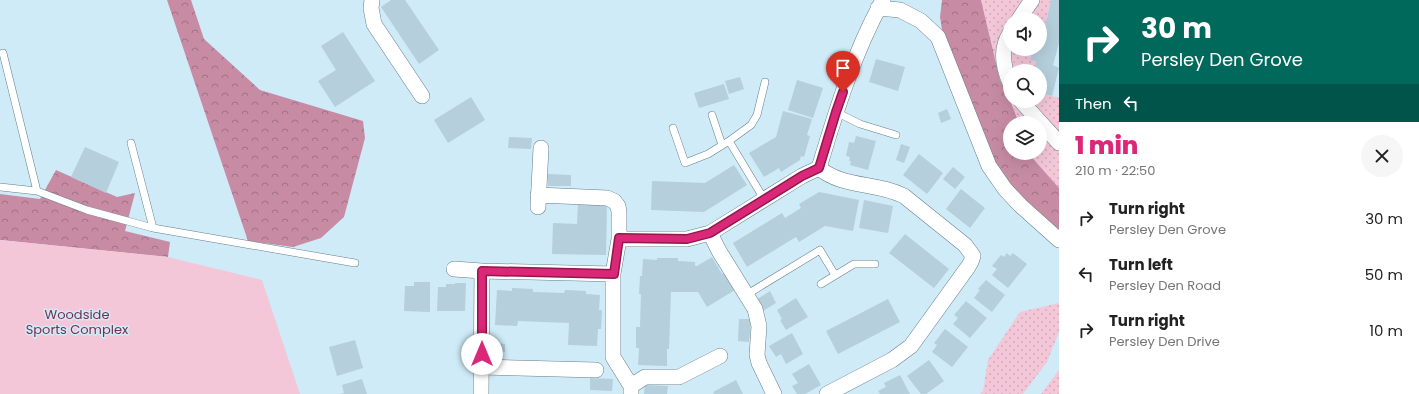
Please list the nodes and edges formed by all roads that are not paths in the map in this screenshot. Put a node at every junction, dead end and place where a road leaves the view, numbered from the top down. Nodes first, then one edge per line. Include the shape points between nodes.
1 (372, 0) edge
2 (1032, 0) edge
3 (880, 4) edge
4 (1024, 12) edge
5 (3, 53) dead end
6 (765, 82) dead end
7 (422, 96) dead end
8 (1027, 108) edge
9 (836, 112) junction
10 (712, 115) dead end
11 (673, 128) dead end
12 (896, 135) dead end
13 (729, 141) junction
14 (131, 143) dead end
15 (1059, 144) edge
16 (722, 145) junction
17 (541, 148) dead end
18 (819, 168) junction
19 (0, 187) edge
20 (37, 191) junction
21 (764, 199) junction
22 (153, 228) junction
23 (710, 233) junction
24 (619, 238) junction
25 (1059, 240) edge
26 (356, 263) dead end
27 (876, 264) dead end
28 (454, 269) dead end
29 (482, 271) junction
30 (614, 274) junction
31 (835, 275) junction
32 (821, 284) dead end
33 (746, 295) junction
34 (720, 356) dead end
35 (482, 367) junction
36 (596, 370) dead end
37 (631, 390) edge
38 (482, 394) edge
39 (774, 394) edge
40 (826, 394) edge

1 - 7 street via 374,24
2 - 4 street
3 - 9 street
3 - 25 street via 900,10 921,21 938,37 989,166 1020,205
5 - 20 lane
6 - 13 lane via 757,115 751,125
8 - 15 street
9 - 12 lane via 860,124
9 - 18 street
10 - 16 lane
11 - 16 lane via 685,163
13 - 16 lane
13 - 21 lane
14 - 22 lane
17 - 24 street via 538,201 607,198 614,201 619,212
18 - 21 street
18 - 40 street via 841,181 894,191 904,196 965,245 973,256 968,267 911,346 892,360
19 - 20 lane
20 - 22 lane via 87,210
21 - 23 street
22 - 26 lane
23 - 24 street via 687,239
23 - 33 street
24 - 30 street
27 - 31 lane via 854,264
28 - 29 street
29 - 30 street
29 - 35 street
30 - 37 street via 613,357
31 - 32 lane
31 - 33 lane via 820,250
33 - 39 street via 758,318 759,363
34 - 37 street via 680,377 645,377
35 - 36 street
35 - 38 street

